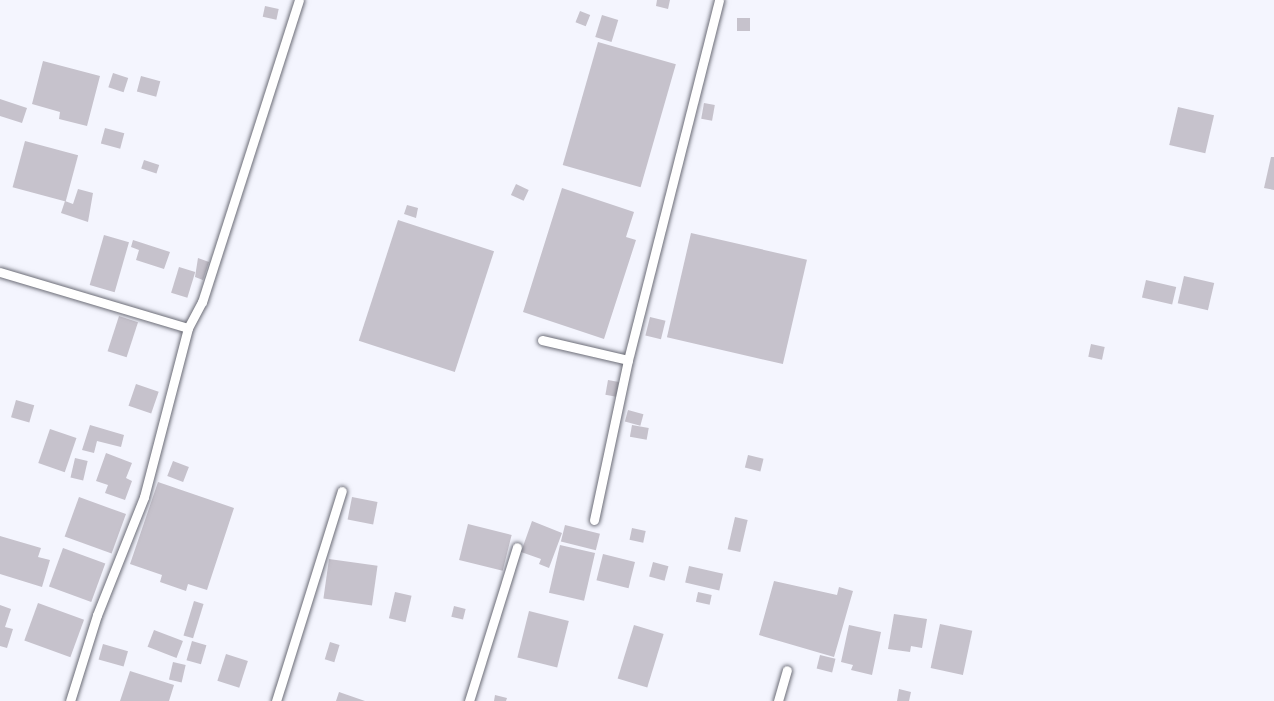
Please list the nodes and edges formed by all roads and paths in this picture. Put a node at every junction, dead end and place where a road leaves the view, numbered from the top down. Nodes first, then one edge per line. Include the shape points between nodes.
1 (299, 0) edge
2 (719, 0) edge
3 (0, 272) edge
4 (188, 328) junction
5 (542, 340) dead end
6 (628, 360) junction
7 (342, 491) dead end
8 (594, 520) dead end
9 (517, 547) dead end
10 (787, 670) dead end
11 (70, 701) edge
12 (276, 701) edge
13 (469, 701) edge
14 (778, 701) edge

1 - 4 lane via 202,302
2 - 6 lane
3 - 4 lane
4 - 11 lane via 144,497 97,615
5 - 6 lane
6 - 8 lane
7 - 12 lane
9 - 13 lane
10 - 14 lane

